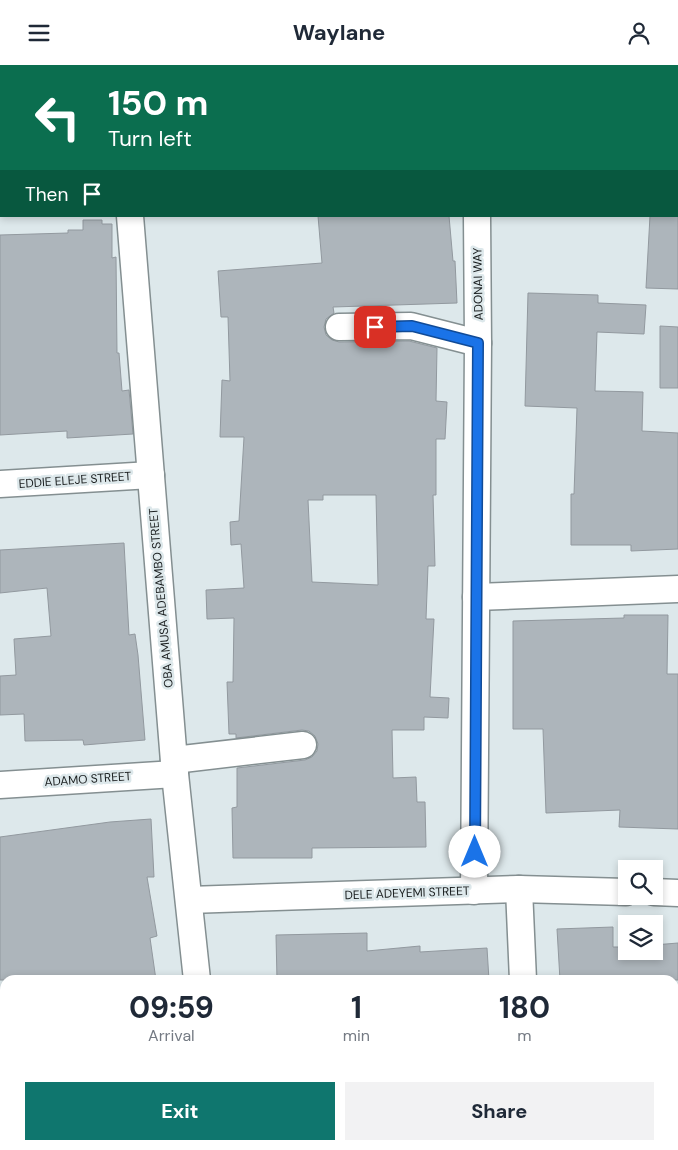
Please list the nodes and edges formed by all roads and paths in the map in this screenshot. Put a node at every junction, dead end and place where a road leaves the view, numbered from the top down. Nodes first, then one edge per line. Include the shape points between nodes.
1 (130, 217) edge
2 (477, 217) edge
3 (339, 327) dead end
4 (478, 343) junction
5 (151, 475) junction
6 (0, 485) edge
7 (678, 589) edge
8 (476, 597) junction
9 (303, 745) dead end
10 (175, 767) junction
11 (0, 785) edge
12 (519, 889) junction
13 (474, 891) junction
14 (618, 892) edge
15 (663, 892) edge
16 (678, 893) edge
17 (189, 900) junction
18 (196, 975) edge
19 (523, 975) edge

1 - 5 street, OBA AMUSA ADEBAMBO STREET
2 - 4 street, ADONAI WAY
3 - 4 street via 412,326
4 - 8 street, ADONAI WAY
5 - 6 street, EDDIE ELEJE STREET
5 - 10 street, OBA AMUSA ADEBAMBO STREET
7 - 8 street
8 - 13 street, ADONAI WAY
9 - 10 street, ADAMO STREET
10 - 11 street, ADAMO STREET
10 - 17 street, OBA AMUSA ADEBAMBO STREET
12 - 13 street, DELE ADEYEMI STREET
12 - 14 street, DELE ADEYEMI STREET
12 - 19 street
13 - 17 street, DELE ADEYEMI STREET
15 - 16 street
17 - 18 street, OBA AMUSA ADEBAMBO STREET

